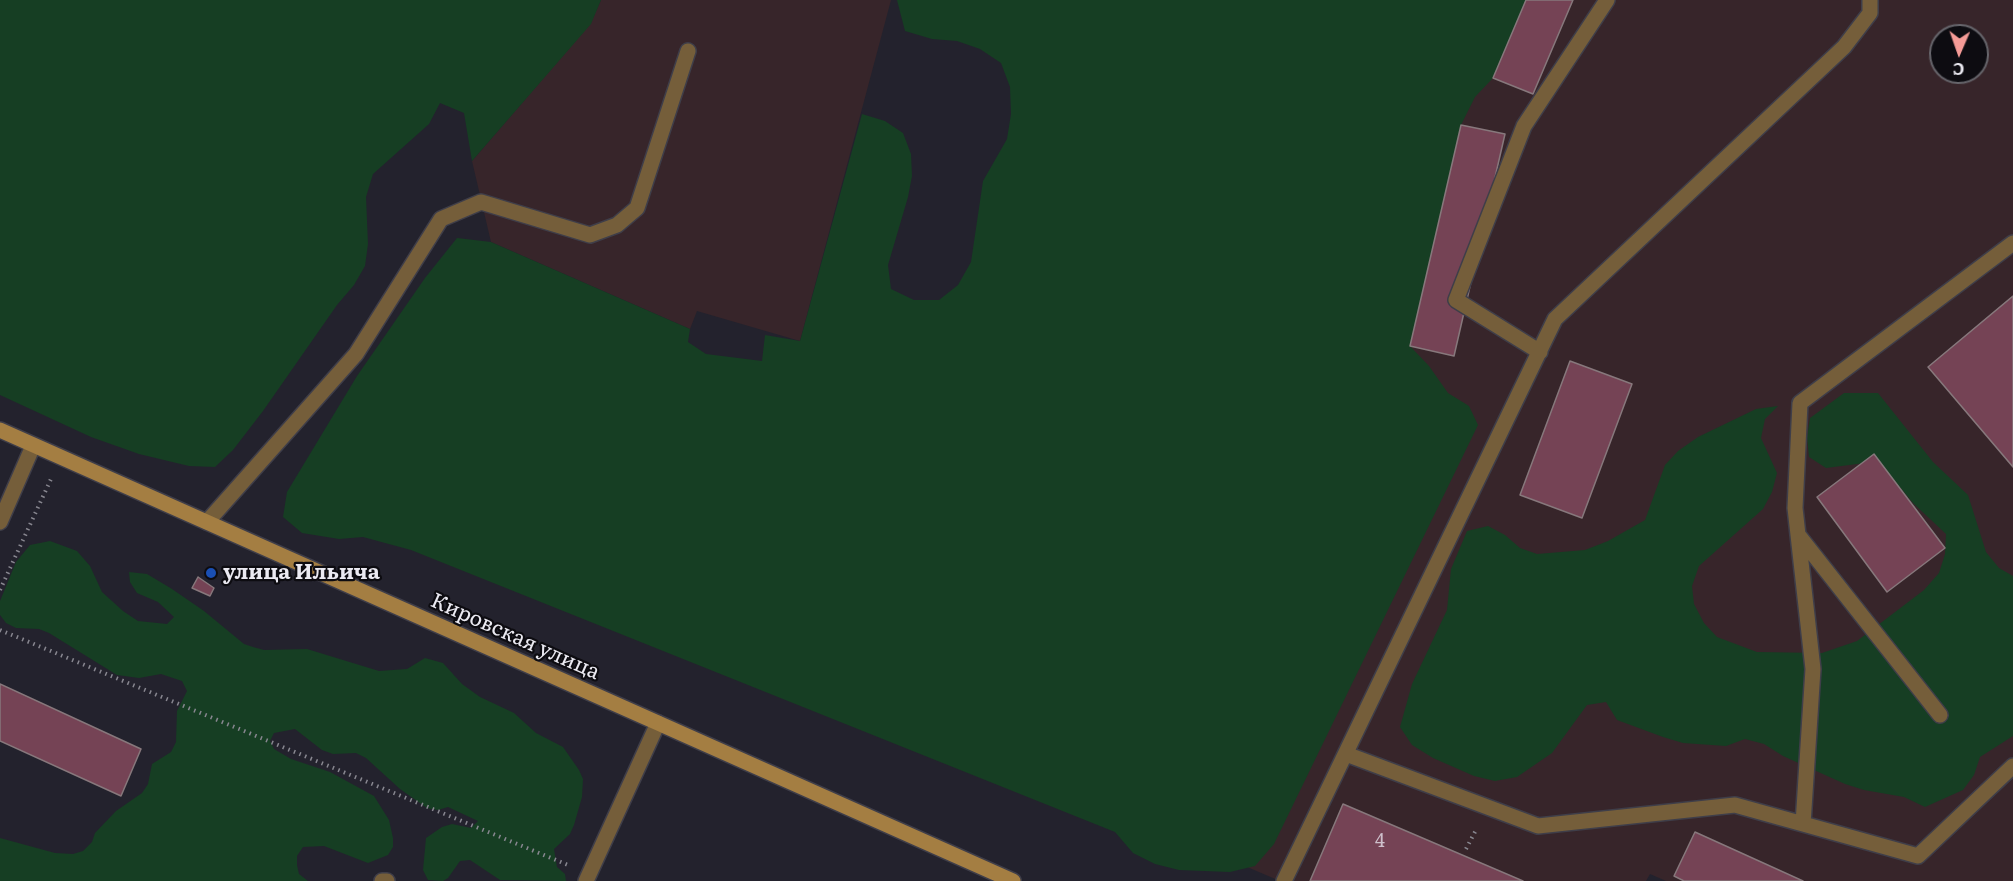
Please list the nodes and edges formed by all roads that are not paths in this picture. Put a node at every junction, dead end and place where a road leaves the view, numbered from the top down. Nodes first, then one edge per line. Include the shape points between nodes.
1 (1607, 0) edge
2 (1870, 0) edge
3 (688, 51) dead end
4 (2013, 243) edge
5 (1540, 352) junction
6 (0, 430) edge
7 (33, 446) junction
8 (0, 522) edge
9 (207, 522) junction
10 (1798, 534) junction
11 (1940, 715) dead end
12 (658, 723) junction
13 (1346, 754) junction
14 (2013, 766) edge
15 (1803, 824) junction
16 (587, 877) edge
17 (382, 881) edge
18 (387, 881) edge
19 (1013, 881) edge
20 (1284, 881) edge

1 - 5 street via 1524,126 1456,300
2 - 5 street via 1870,13 1844,47 1556,319
3 - 9 street via 637,208 617,225 590,235 481,202 441,219 356,354
4 - 10 street via 1800,402 1795,508
5 - 13 street
6 - 7 main road, Кировская улица
7 - 8 street
7 - 9 main road, Кировская улица
9 - 12 main road, Кировская улица
10 - 11 street
10 - 15 street via 1813,669
12 - 16 street
12 - 19 main road, Кировская улица
13 - 15 street via 1538,826 1735,805
13 - 20 street
14 - 15 street via 1918,856
17 - 18 street

